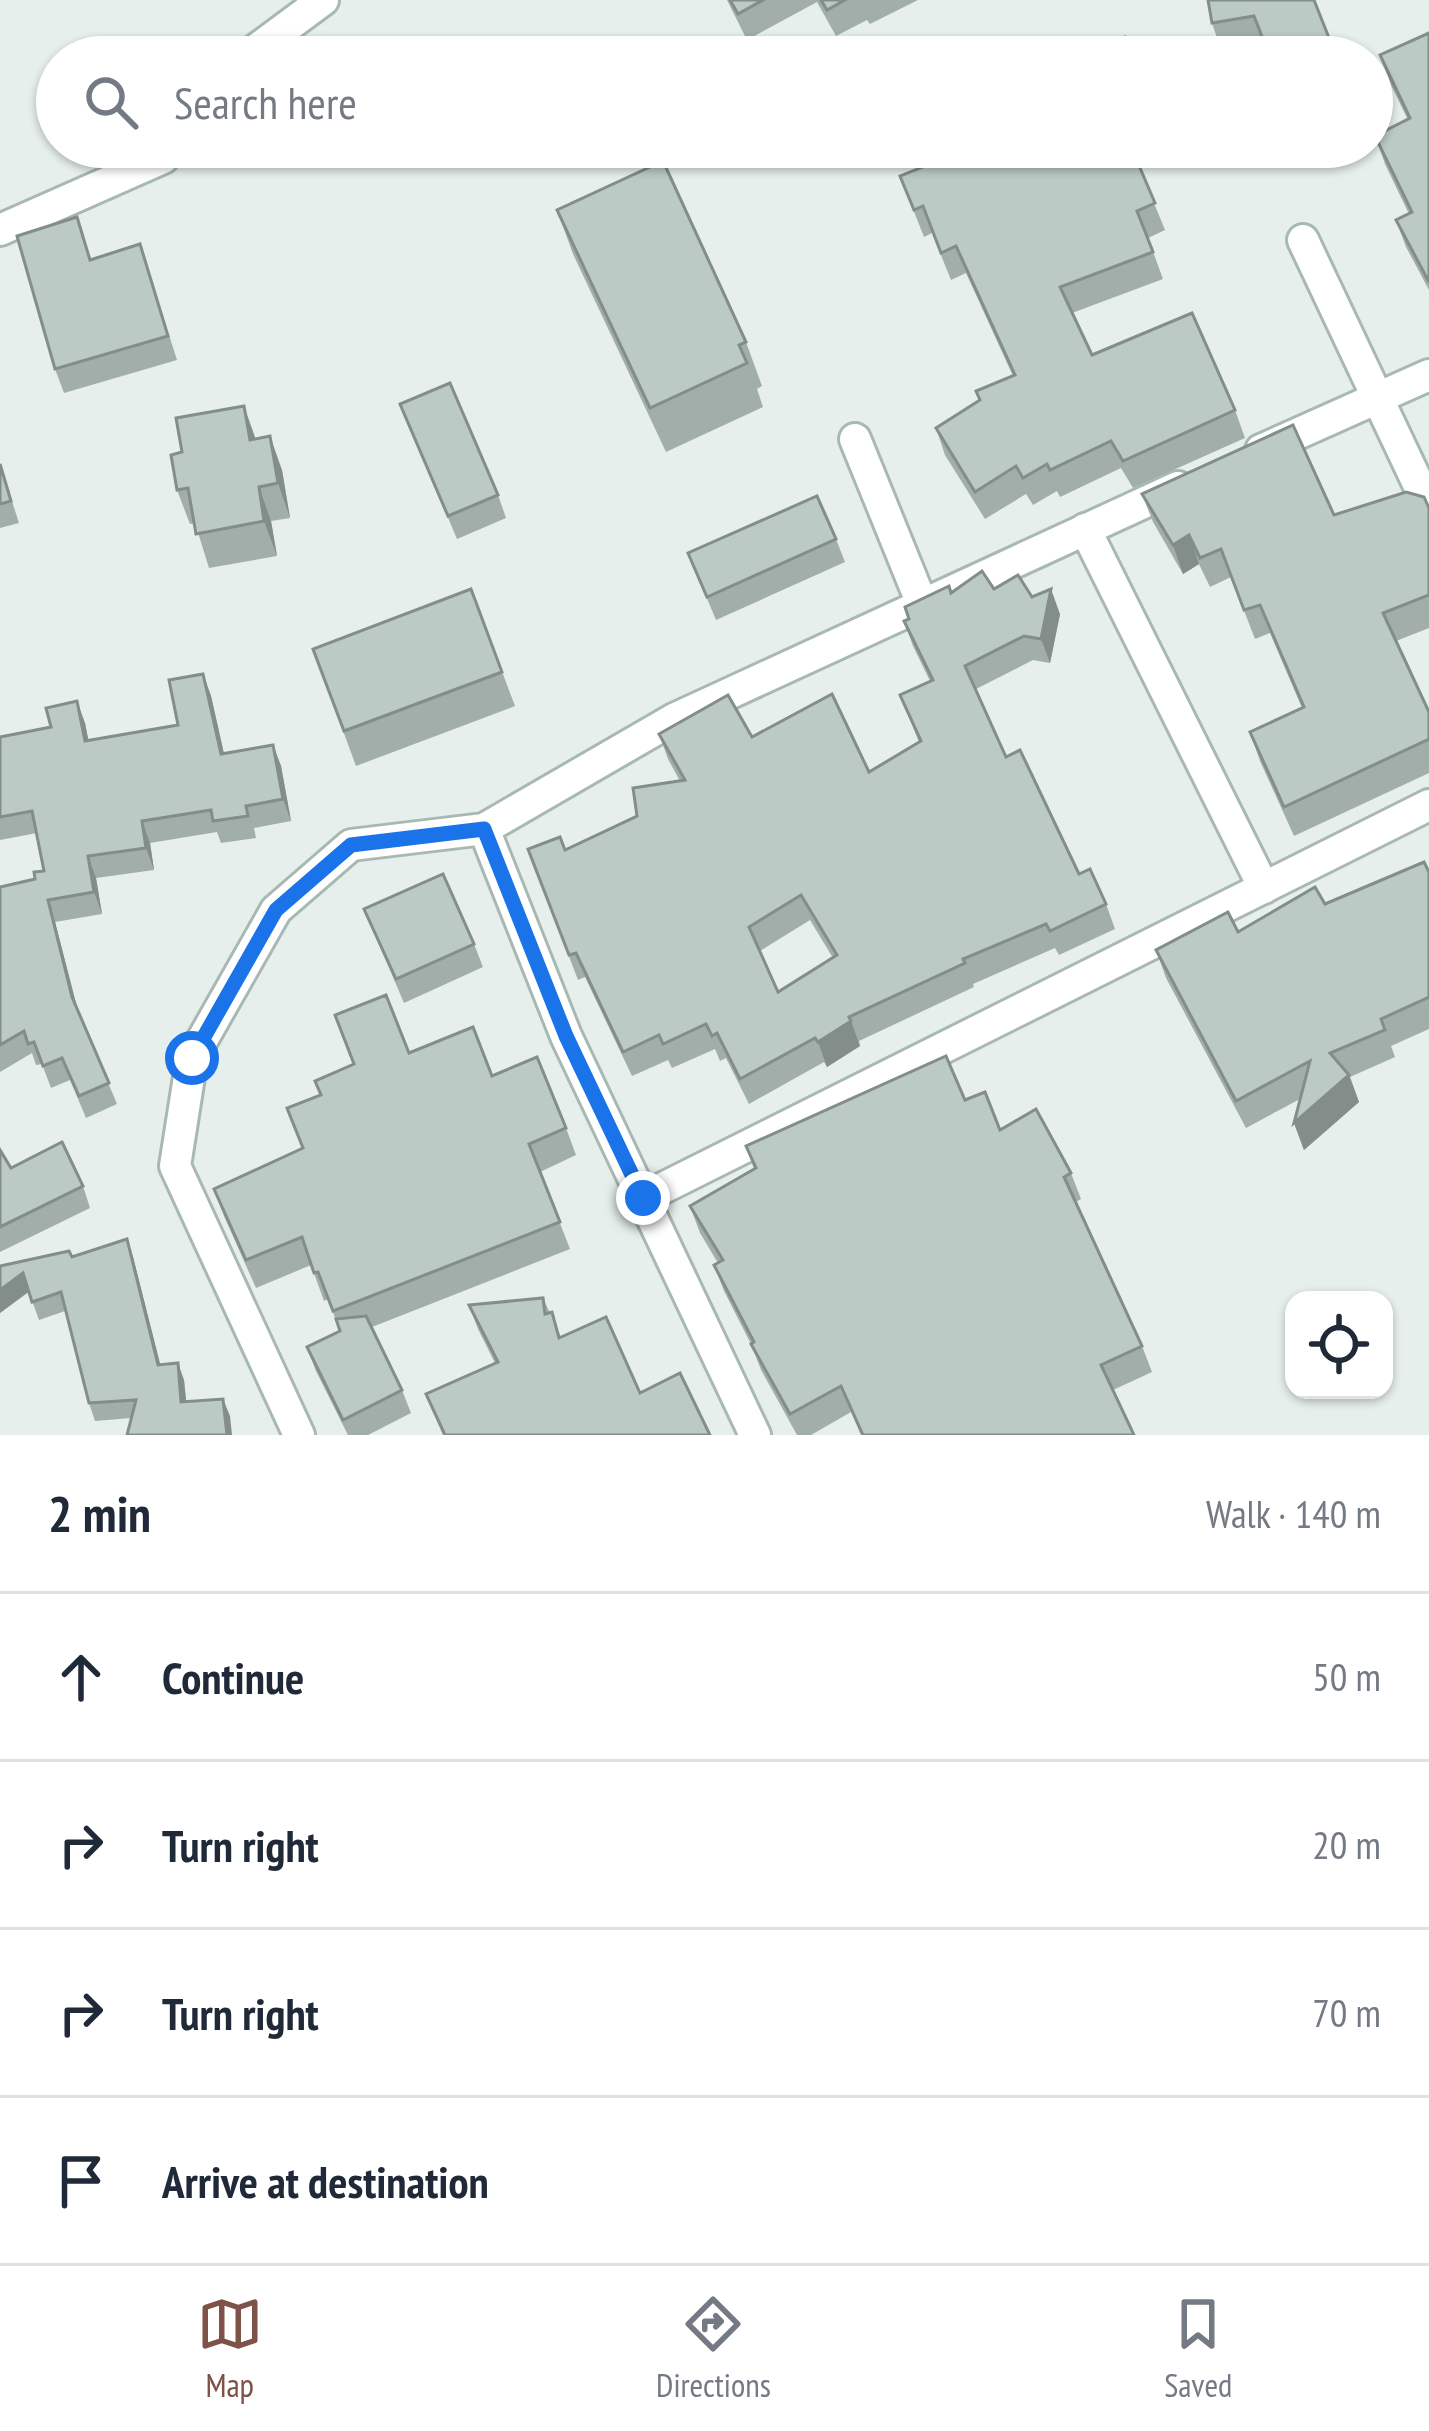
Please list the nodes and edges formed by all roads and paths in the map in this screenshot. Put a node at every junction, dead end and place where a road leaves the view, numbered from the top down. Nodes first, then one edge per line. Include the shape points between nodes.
1 (323, 0) edge
2 (275, 36) edge
3 (140, 168) edge
4 (0, 230) edge
5 (1303, 240) dead end
6 (1429, 375) edge
7 (1378, 398) junction
8 (855, 439) dead end
9 (1429, 507) edge
10 (1085, 529) junction
11 (922, 604) junction
12 (1429, 805) edge
13 (484, 829) junction
14 (1264, 888) junction
15 (643, 1198) junction
16 (299, 1435) edge
17 (755, 1435) edge

1 - 2 street
3 - 4 street
5 - 7 street
6 - 7 street
7 - 9 street
7 - 10 street
8 - 11 street
10 - 11 street
10 - 14 street
11 - 13 street via 674,719
12 - 14 street
13 - 15 street via 566,1036
13 - 16 street via 351,845 276,910 192,1058 175,1166
14 - 15 street
15 - 17 street

